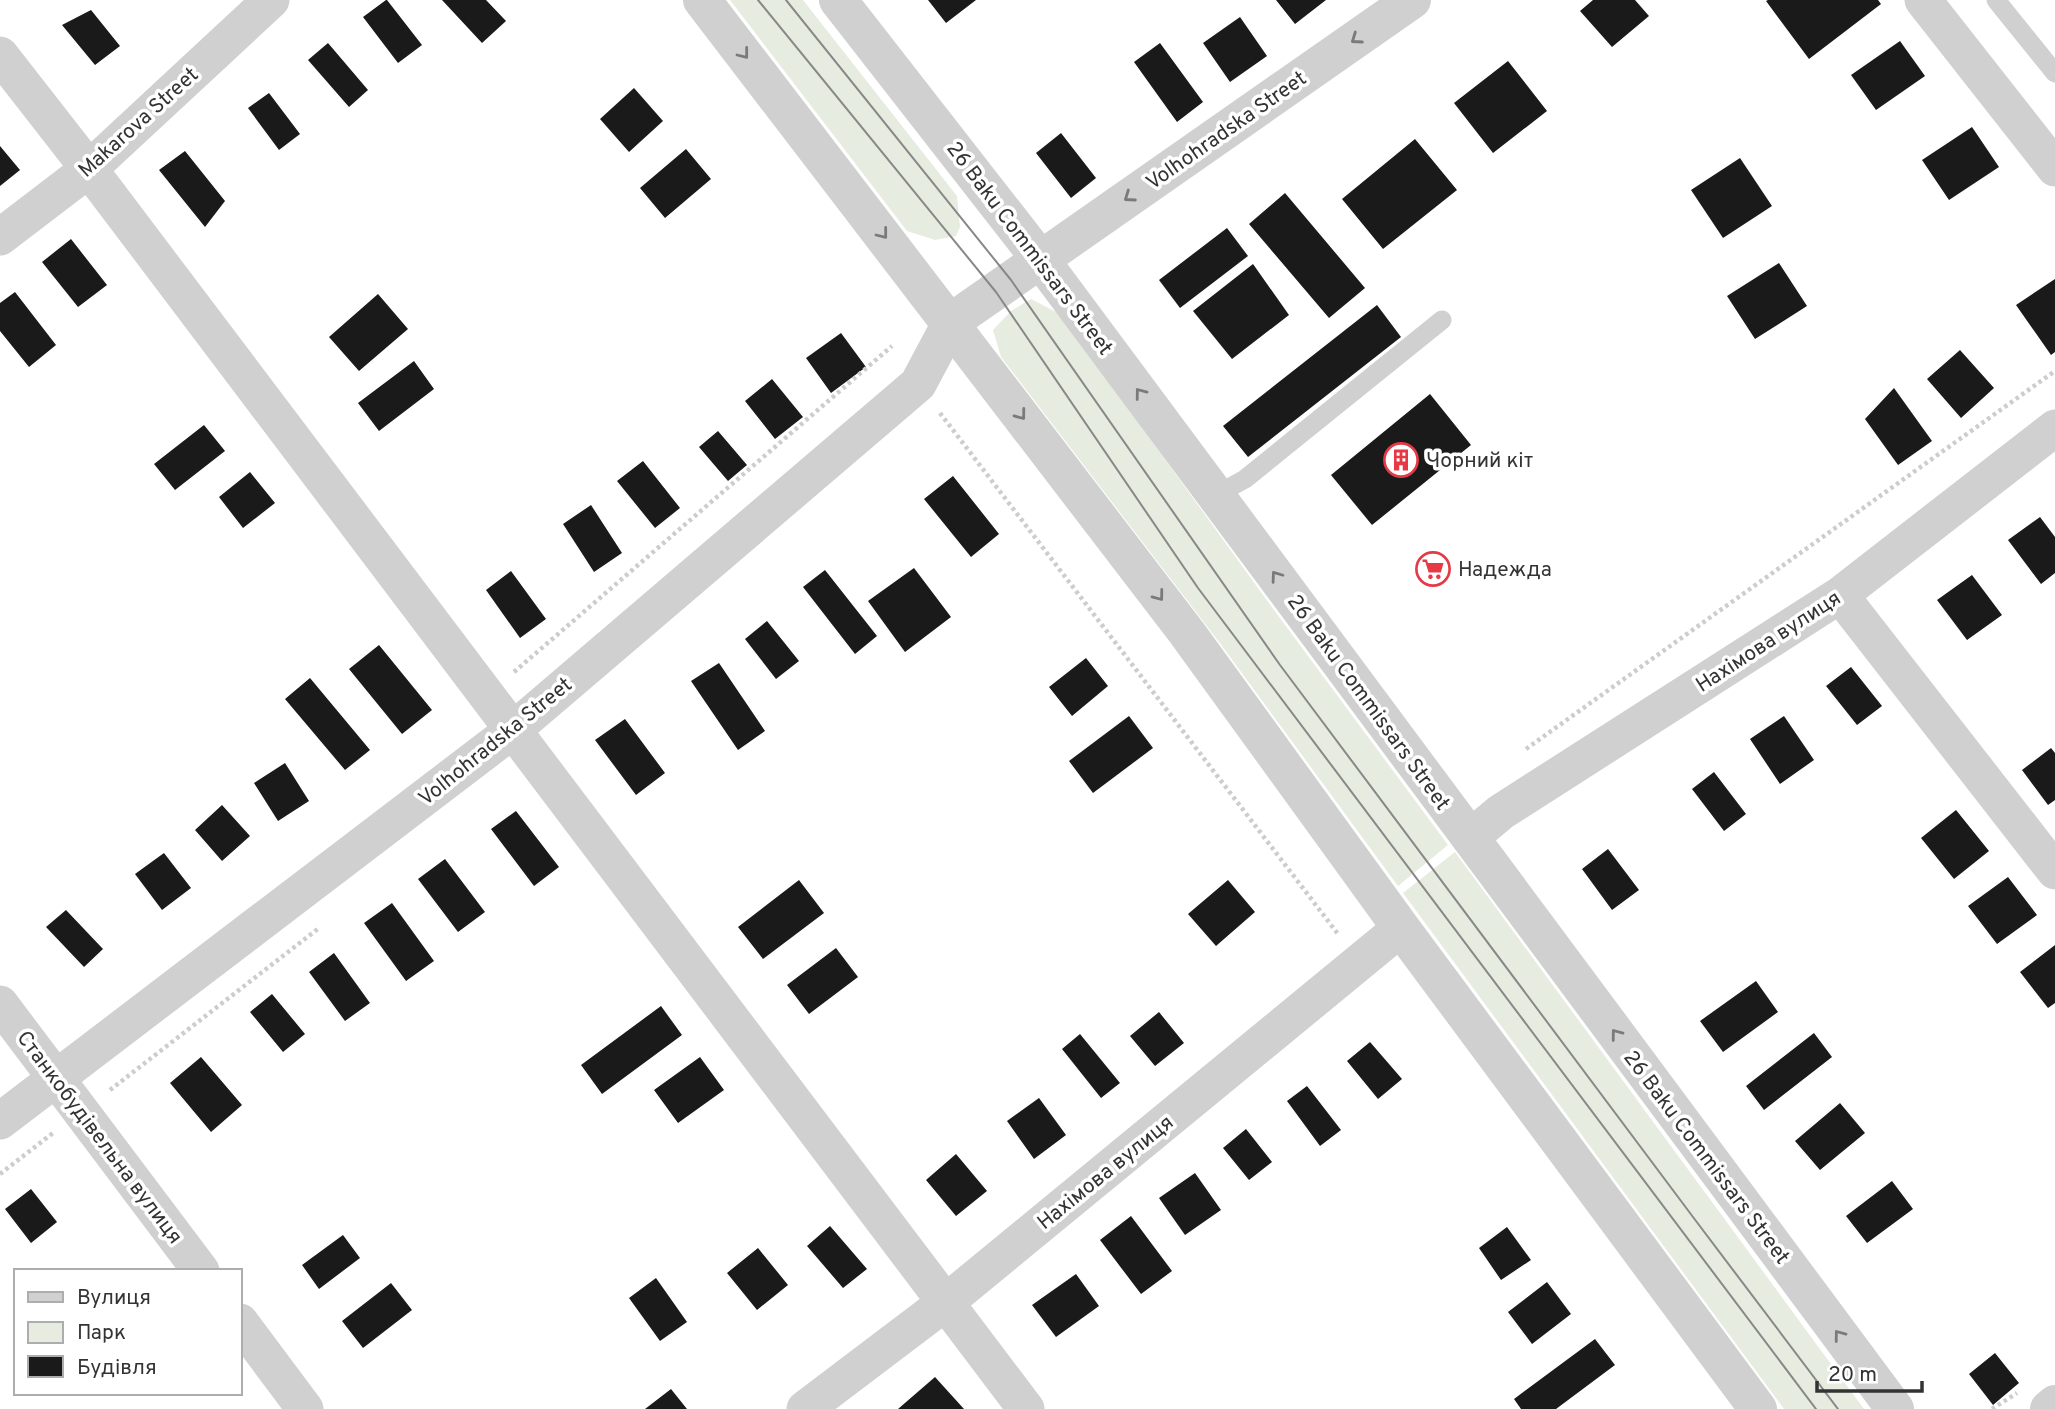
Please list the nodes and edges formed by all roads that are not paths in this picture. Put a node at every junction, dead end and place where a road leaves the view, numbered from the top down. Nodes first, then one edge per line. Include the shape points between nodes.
1 (271, 0) edge
2 (702, 0) edge
3 (838, 0) edge
4 (1412, 0) edge
5 (1923, 0) edge
6 (1996, 0) edge
7 (0, 55) edge
8 (2055, 73) edge
9 (2055, 168) edge
10 (89, 169) junction
11 (0, 237) edge
12 (1040, 259) junction
13 (1442, 320) dead end
14 (951, 322) junction
15 (2055, 428) edge
16 (1216, 495) junction
17 (1840, 595) junction
18 (513, 730) junction
19 (1470, 838) junction
20 (2055, 871) edge
21 (1401, 928) junction
22 (0, 1004) edge
23 (56, 1078) junction
24 (0, 1121) edge
25 (199, 1269) edge
26 (946, 1303) junction
27 (242, 1325) edge
28 (2055, 1404) edge
29 (305, 1409) edge
30 (805, 1409) edge
31 (1026, 1409) edge
32 (1758, 1409) edge
33 (1895, 1409) edge
34 (2049, 1409) edge

1 - 10 street, Makarova Street
2 -> 14 street
3 - 12 street, 26 Baku Commissars Street
4 -> 12 street, Volhohradska Street
5 - 9 street
6 - 8 lane
7 - 10 street
10 - 11 street, Makarova Street
10 - 18 street
12 - 14 street, Volhohradska Street
16 -> 12 street, 26 Baku Commissars Street
13 - 16 lane via 1245,479
14 - 18 street, Volhohradska Street via 918,384
14 -> 21 street via 1187,633
15 - 17 street, Нахімова вулиця
19 -> 16 street, 26 Baku Commissars Street
17 - 19 street, Нахімова вулиця via 1501,812
17 - 20 street
18 - 23 street, Volhohradska Street
18 - 26 street
33 -> 19 street, 26 Baku Commissars Street
21 - 26 street, Нахімова вулиця
21 - 32 street
22 - 23 street, Станкобудівельна вулиця
23 - 24 street, Volhohradska Street
23 - 25 street, Станкобудівельна вулиця
26 - 30 street, Нахімова вулиця
26 - 31 street
27 - 29 street
28 - 34 street

